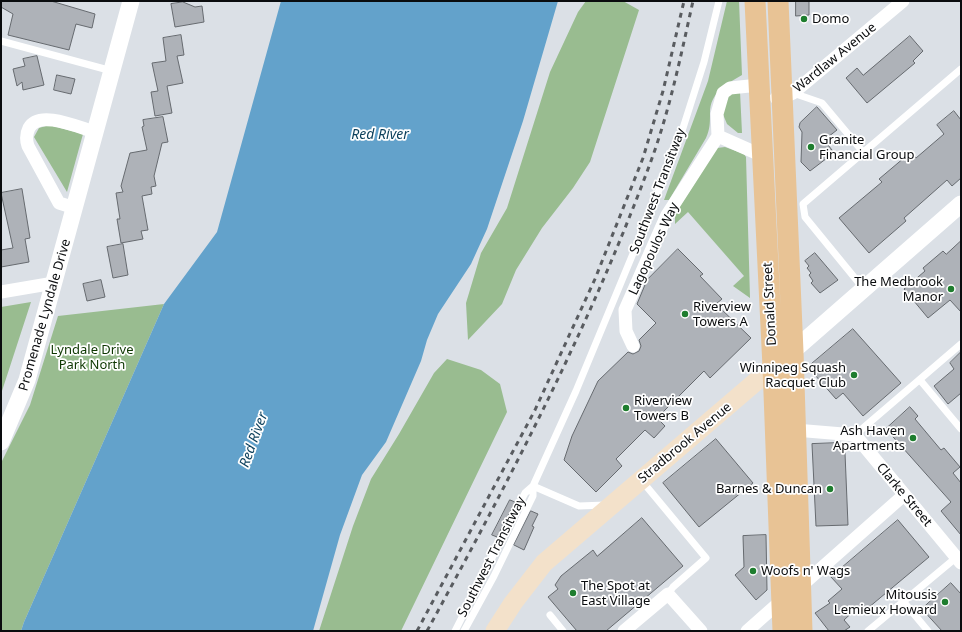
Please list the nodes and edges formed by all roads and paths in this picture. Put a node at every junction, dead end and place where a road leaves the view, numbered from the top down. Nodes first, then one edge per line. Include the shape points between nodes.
1 (131, 1) edge
2 (719, 1) edge
3 (755, 1) edge
4 (778, 1) edge
5 (903, 1) edge
6 (1, 41) edge
7 (961, 69) edge
8 (112, 71) junction
9 (760, 92) junction
10 (787, 96) junction
11 (95, 132) junction
12 (718, 136) junction
13 (863, 152) junction
14 (763, 156) junction
15 (961, 204) edge
16 (75, 208) junction
17 (643, 269) junction
18 (54, 282) junction
19 (643, 286) dead end
20 (863, 288) junction
21 (1, 292) edge
22 (961, 344) edge
23 (633, 346) dead end
24 (793, 352) junction
25 (773, 367) junction
26 (920, 380) junction
27 (961, 429) edge
28 (795, 430) junction
29 (854, 435) junction
30 (1, 442) edge
31 (641, 480) junction
32 (533, 486) junction
33 (904, 495) junction
34 (612, 504) junction
35 (959, 558) edge
36 (800, 587) junction
37 (668, 594) junction
38 (782, 600) junction
39 (903, 602) junction
40 (550, 615) dead end
41 (455, 631) edge
42 (464, 631) edge
43 (495, 631) edge
44 (563, 631) edge
45 (624, 631) edge
46 (701, 631) edge
47 (747, 631) edge
48 (783, 631) edge
49 (802, 631) edge
50 (868, 631) edge
51 (928, 631) edge

1 - 8 street, Promenade Lyndale Drive
2 - 32 lane, Southwest Transitway via 704,62 683,128 576,391
3 - 9 main road, Donald Street
4 - 10 main road, Donald Street
5 - 10 street, Wardlaw Avenue
6 - 8 lane
7 - 13 lane
8 - 11 street, Promenade Lyndale Drive
9 - 10 street, Wardlaw Avenue
9 - 12 street via 730,88 723,93 717,114
9 - 14 main road, Donald Street
10 - 13 lane via 822,102
10 - 24 main road, Donald Street
11 - 16 street, Promenade Lyndale Drive
11 - 16 street via 48,119 34,122 26,136 28,146 59,203
12 - 14 street
12 - 17 street, Lagopoulos Way via 667,215
13 - 20 lane via 803,204 805,217
14 - 25 main road, Donald Street
15 - 20 street, Stradbrook Avenue
16 - 18 street, Promenade Lyndale Drive
17 - 19 lane
17 - 23 street, Lagopoulos Way via 625,310 626,331
18 - 21 street
18 - 30 street, Promenade Lyndale Drive via 28,380
20 - 24 street, Stradbrook Avenue
22 - 26 lane
24 - 25 street, Stradbrook Avenue
24 - 28 main road, Donald Street
25 - 31 main road, Stradbrook Avenue
25 - 38 main road, Donald Street
26 - 27 lane
26 - 29 lane
28 - 29 street
28 - 36 main road, Donald Street
29 - 33 street, Clarke Street
31 - 34 main road, Stradbrook Avenue
31 - 37 lane via 706,558
32 - 34 lane via 578,506
32 - 41 lane, Southwest Transitway via 525,493
32 - 42 lane, Southwest Transitway via 533,496
33 - 35 street, Clarke Street
33 - 36 street
34 - 43 main road, Stradbrook Avenue via 544,563 513,602
35 - 39 lane
36 - 49 main road, Donald Street
37 - 45 street
37 - 46 street
38 - 47 street
38 - 48 main road, Donald Street
39 - 50 lane
39 - 51 lane
40 - 44 lane

